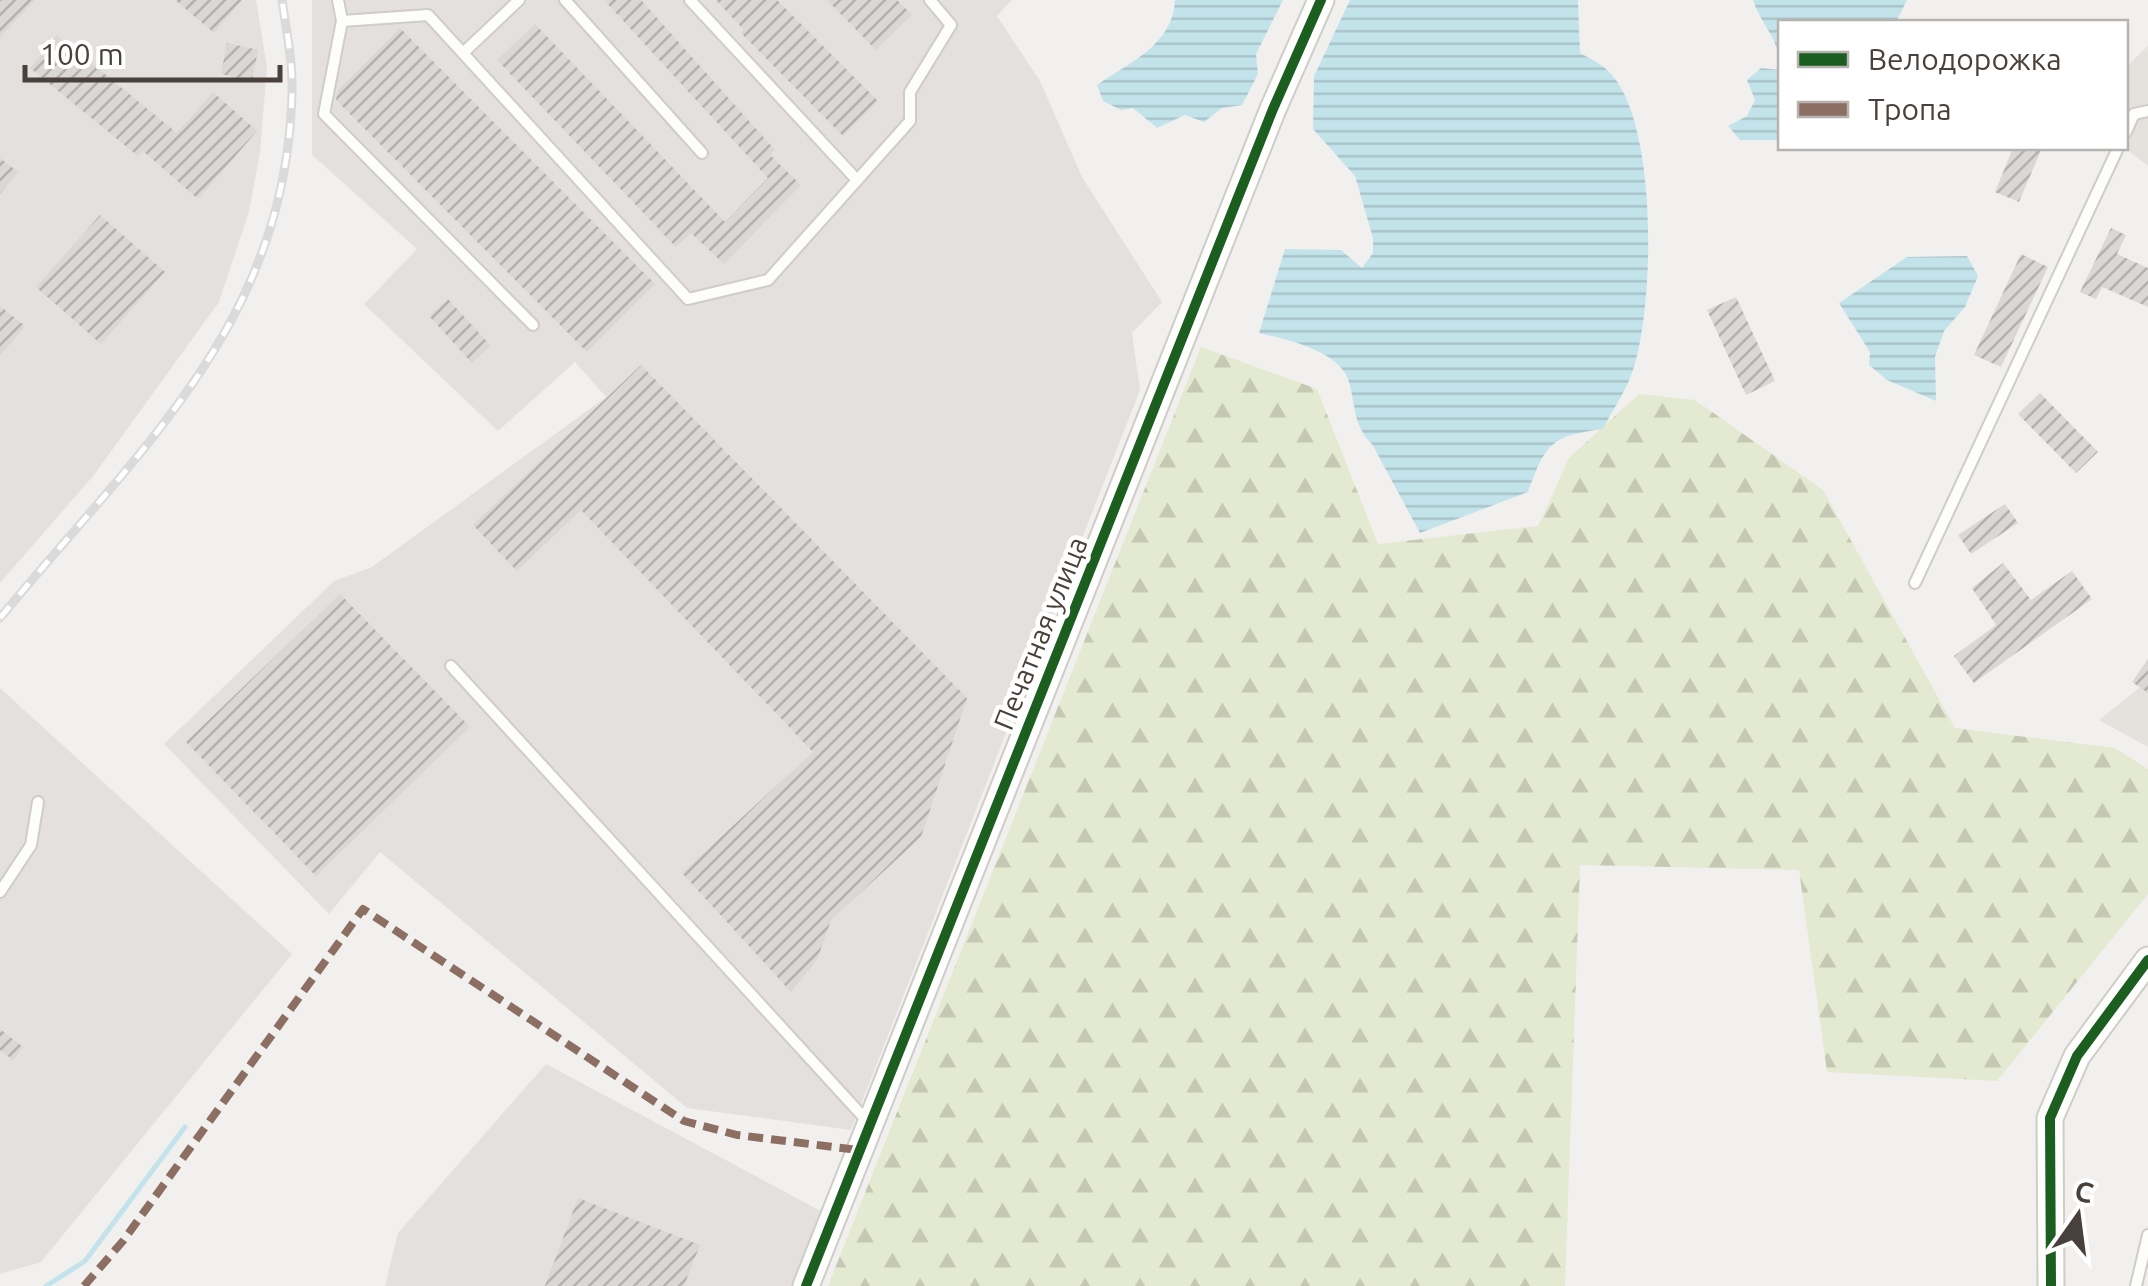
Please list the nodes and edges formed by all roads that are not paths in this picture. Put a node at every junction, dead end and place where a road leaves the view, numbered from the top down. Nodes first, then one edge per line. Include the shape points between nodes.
1 (338, 0) edge
2 (519, 0) edge
3 (565, 0) edge
4 (690, 0) edge
5 (930, 0) edge
6 (1321, 0) edge
7 (342, 21) junction
8 (462, 53) junction
9 (2148, 111) edge
10 (2128, 128) edge
11 (2117, 150) edge
12 (702, 152) dead end
13 (857, 180) junction
14 (533, 325) dead end
15 (1914, 584) dead end
16 (452, 666) dead end
17 (38, 802) dead end
18 (0, 892) edge
19 (2148, 960) edge
20 (869, 1123) junction
21 (2148, 1235) edge
22 (806, 1286) edge
23 (2051, 1286) edge
24 (2136, 1286) edge

1 - 7 lane
2 - 8 lane
3 - 12 lane
4 - 13 lane
5 - 13 lane via 951,26 910,92 910,121
6 - 20 street, Печатная улица
7 - 8 lane via 428,15
7 - 14 lane via 324,114
8 - 13 lane via 688,299 768,280
9 - 10 lane via 2134,114
11 - 15 lane
16 - 20 lane
17 - 18 lane via 30,845
19 - 23 street via 2077,1056 2050,1118
20 - 22 street, Печатная улица
21 - 24 lane

